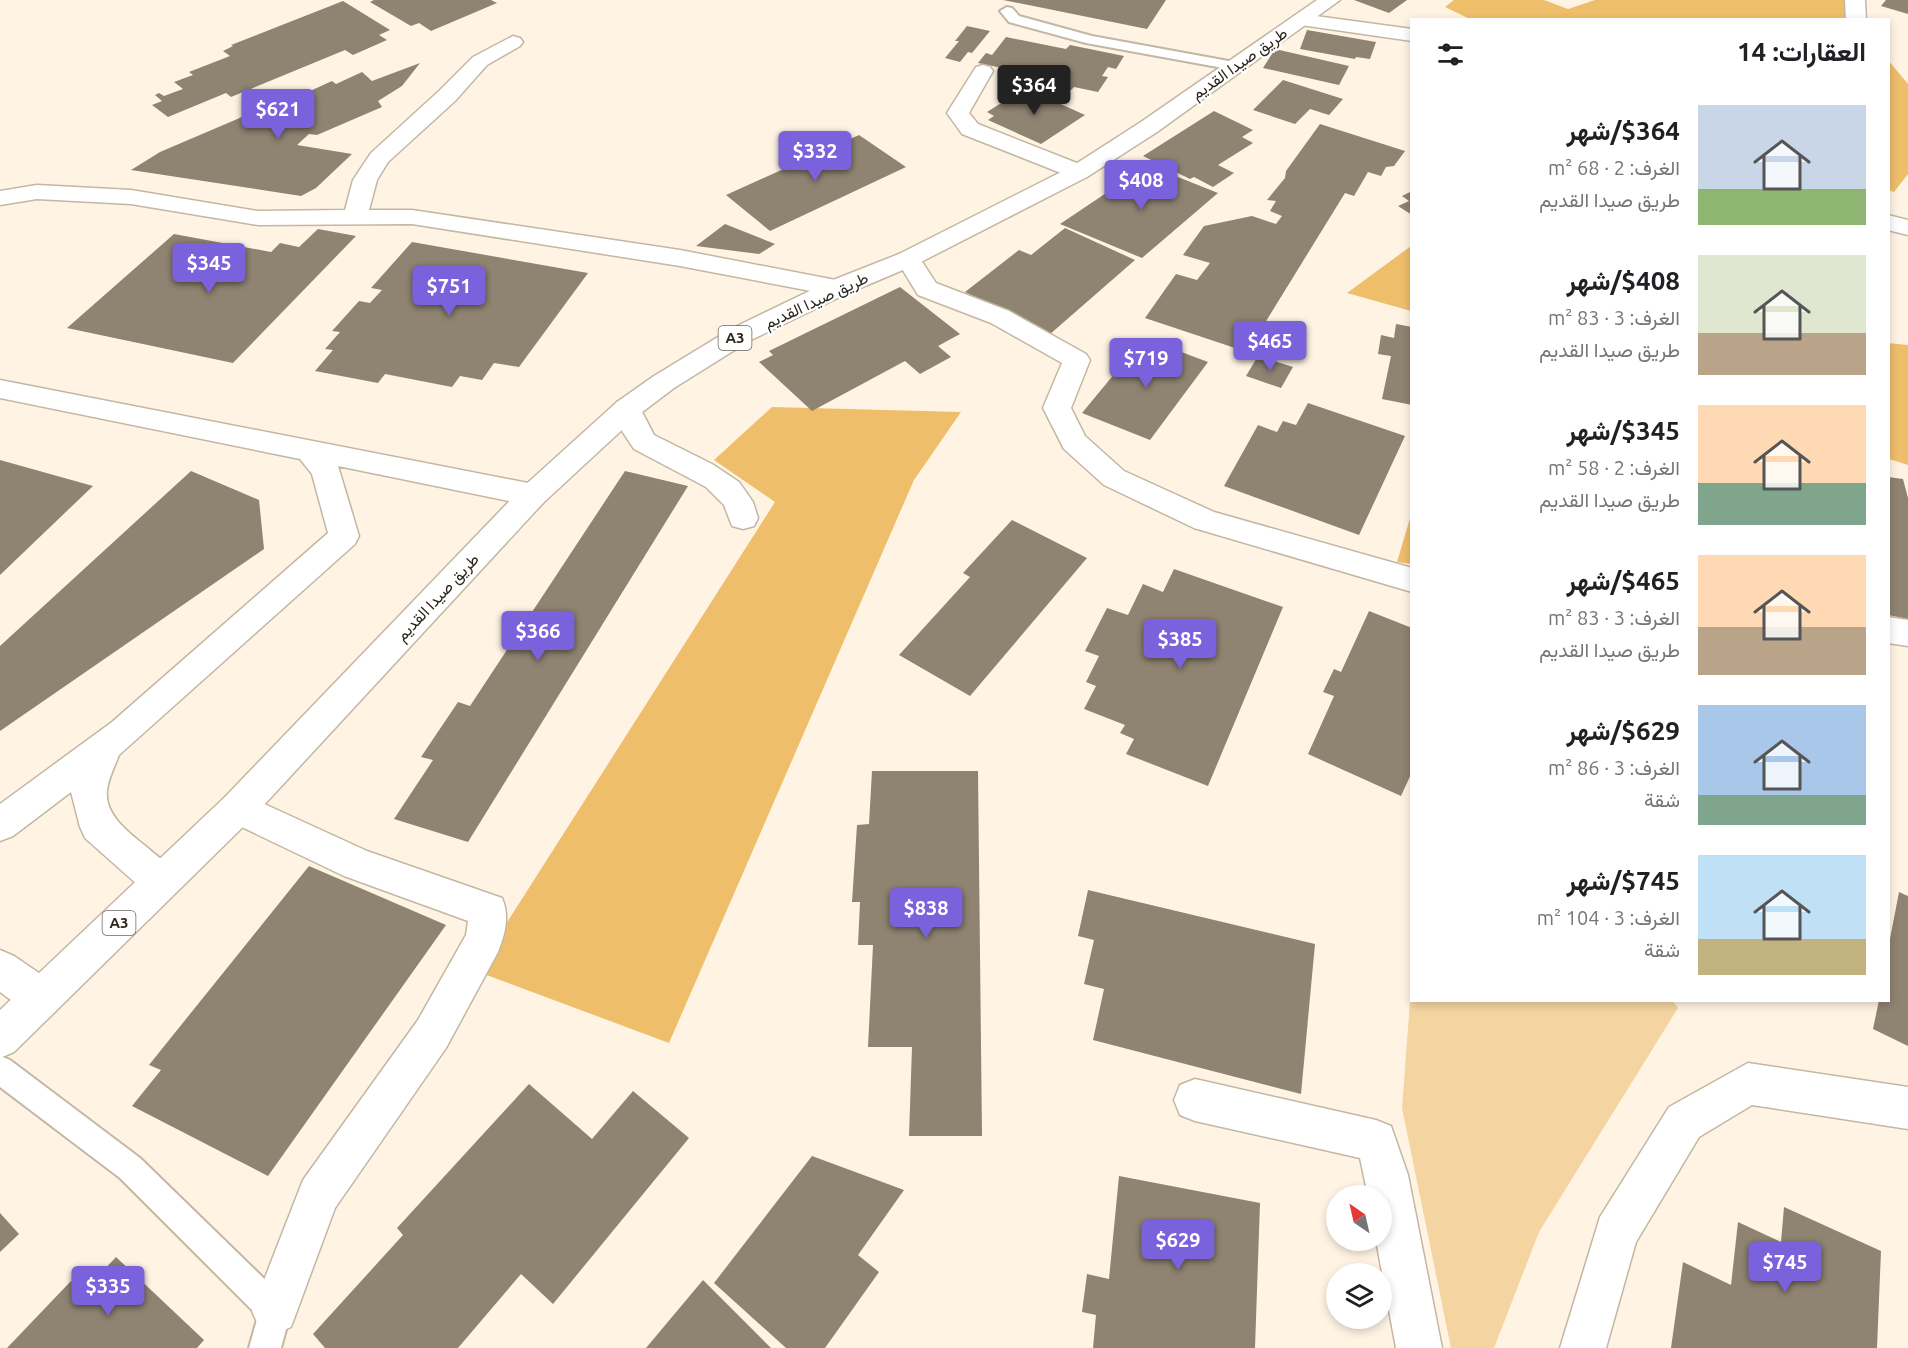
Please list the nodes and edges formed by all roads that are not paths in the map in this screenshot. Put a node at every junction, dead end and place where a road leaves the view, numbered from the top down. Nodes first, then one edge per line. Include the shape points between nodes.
1 (1330, 0) edge
2 (1855, 0) edge
3 (1007, 11) dead end
4 (1856, 18) edge
5 (1301, 20) junction
6 (1410, 35) edge
7 (513, 42) dead end
8 (1234, 66) junction
9 (983, 71) dead end
10 (1079, 172) junction
11 (0, 198) edge
12 (355, 217) junction
13 (1890, 223) edge
14 (1908, 228) edge
15 (908, 259) junction
16 (837, 288) junction
17 (0, 389) edge
18 (627, 409) junction
19 (310, 452) junction
20 (533, 495) junction
21 (743, 518) dead end
22 (1410, 579) edge
23 (1890, 630) edge
24 (1908, 633) edge
25 (104, 748) junction
26 (238, 808) junction
27 (0, 825) edge
28 (160, 882) junction
29 (0, 969) edge
30 (41, 998) junction
31 (0, 1038) edge
32 (0, 1070) edge
33 (1195, 1100) dead end
34 (1908, 1108) edge
35 (275, 1311) junction
36 (265, 1348) edge
37 (1419, 1348) edge
38 (1582, 1348) edge

1 - 5 main road, طريق صيدا القديم / A3
2 - 4 main road
3 - 8 lane via 1014,19 1091,40
5 - 6 main road
5 - 8 main road, طريق صيدا القديم / A3
7 - 12 main road via 480,62 379,158 365,180
8 - 10 main road, طريق صيدا القديم / A3
9 - 10 main road via 958,113 970,129
10 - 15 main road, طريق صيدا القديم / A3
11 - 12 main road via 49,193 131,197 258,218
12 - 16 main road via 412,217 680,258
13 - 14 main road
15 - 16 main road, طريق صيدا القديم / A3
15 - 22 main road via 927,289 1000,317 1077,360 1057,408 1074,442 1114,478 1205,520
16 - 18 main road, طريق صيدا القديم / A3 via 740,335
17 - 19 main road
18 - 20 main road, طريق صيدا القديم / A3
18 - 21 main road via 643,441 715,478 741,505
19 - 20 main road
19 - 25 main road via 326,471 345,536
20 - 26 main road, طريق صيدا القديم / A3
23 - 24 main road
25 - 27 main road
25 - 28 main road via 88,792 98,827
26 - 28 main road, A3
26 - 35 main road via 357,864 489,911 484,939 432,1034 318,1195
28 - 30 main road, A3
29 - 30 main road
30 - 31 main road, A3
32 - 35 lane via 130,1168
33 - 37 main road via 1376,1141
34 - 38 main road via 1748,1084 1684,1122 1616,1233
35 - 36 lane

